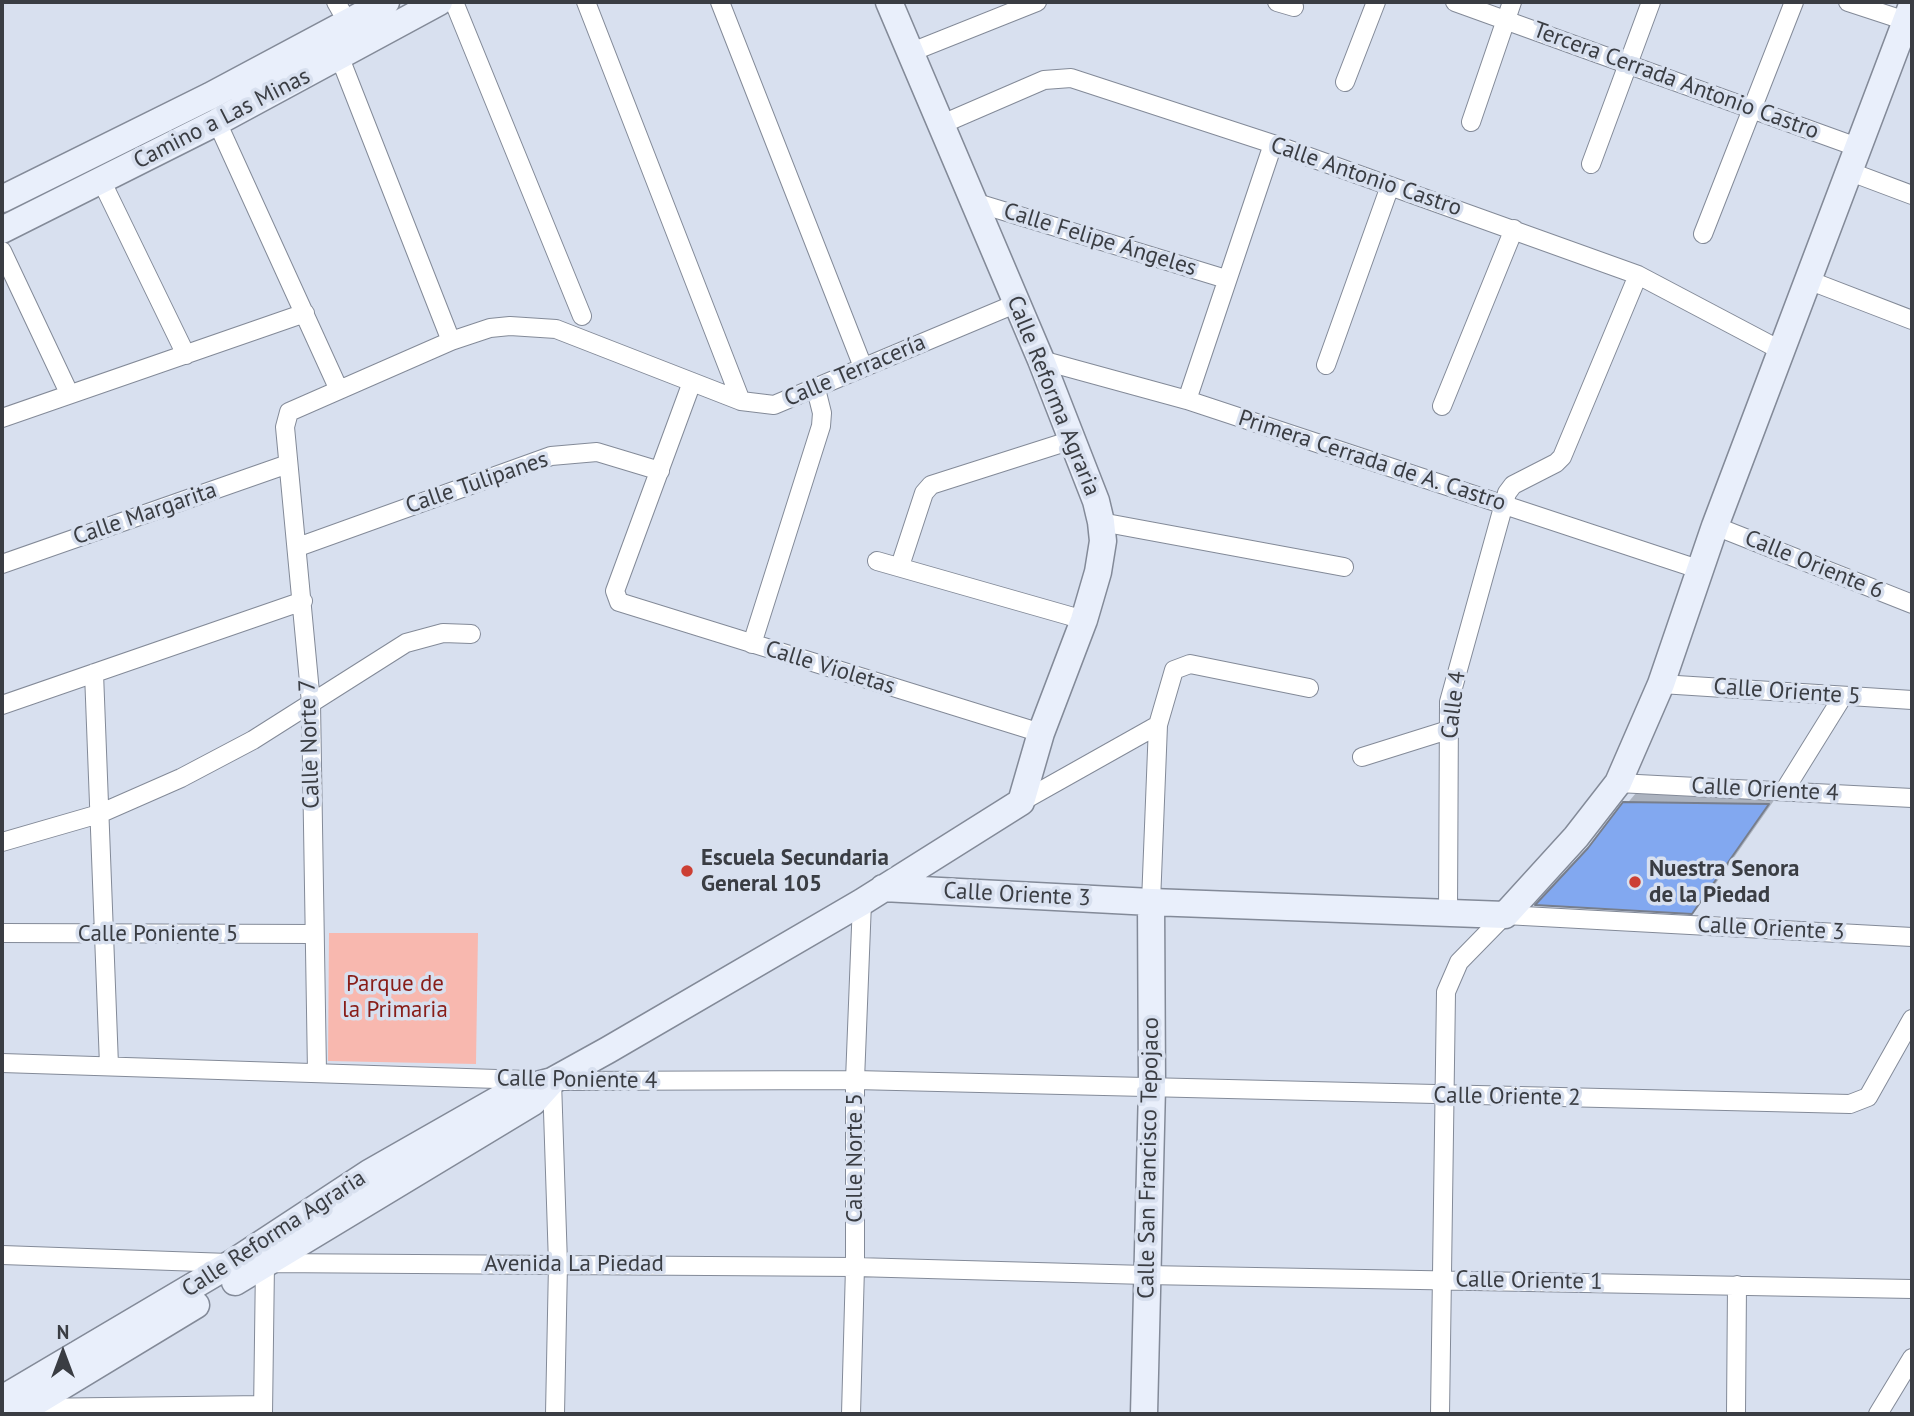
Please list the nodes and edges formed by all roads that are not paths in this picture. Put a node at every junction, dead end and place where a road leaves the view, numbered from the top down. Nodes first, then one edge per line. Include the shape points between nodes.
1 (386, 2) edge
2 (439, 2) edge
3 (454, 2) edge
4 (586, 2) edge
5 (720, 2) edge
6 (889, 2) edge
7 (1037, 2) edge
8 (1376, 2) edge
9 (1455, 2) edge
10 (1512, 2) edge
11 (1651, 2) edge
12 (1794, 2) edge
13 (1848, 2) edge
14 (342, 12) edge
15 (1506, 19) junction
16 (1908, 24) edge
17 (909, 53) junction
18 (340, 58) junction
19 (1626, 62) junction
20 (1345, 82) dead end
21 (1753, 108) junction
22 (217, 122) junction
23 (1471, 122) dead end
24 (940, 125) junction
25 (1273, 144) junction
26 (1852, 159) junction
27 (1591, 164) dead end
28 (101, 180) junction
29 (1390, 186) junction
30 (1912, 195) edge
31 (2, 199) edge
32 (974, 202) junction
33 (2, 229) edge
34 (1514, 229) junction
35 (1703, 234) dead end
36 (2, 251) edge
37 (1638, 275) junction
38 (1226, 279) junction
39 (1808, 280) junction
40 (1015, 303) junction
41 (305, 313) junction
42 (582, 316) dead end
43 (1912, 320) edge
44 (451, 341) junction
45 (1782, 351) junction
46 (186, 355) junction
47 (1041, 360) junction
48 (1326, 365) dead end
49 (863, 367) junction
50 (692, 382) junction
51 (816, 389) junction
52 (339, 390) junction
53 (69, 393) junction
54 (1186, 400) junction
55 (741, 401) junction
56 (1442, 406) dead end
57 (286, 416) joint
58 (2, 418) edge
59 (1072, 440) junction
60 (288, 464) junction
61 (660, 471) junction
62 (1505, 504) junction
63 (1101, 522) junction
64 (1715, 526) junction
65 (298, 547) junction
66 (877, 561) dead end
67 (2, 565) edge
68 (900, 566) junction
69 (1344, 567) dead end
70 (1700, 570) junction
71 (303, 601) junction
72 (1912, 604) edge
73 (1084, 620) junction
74 (471, 634) dead end
75 (752, 644) junction
76 (94, 673) junction
77 (1661, 684) junction
78 (1309, 688) dead end
79 (1843, 696) junction
80 (1912, 701) edge
81 (311, 703) junction
82 (2, 705) edge
83 (1158, 725) junction
84 (1448, 730) junction
85 (1041, 733) junction
86 (1362, 757) dead end
87 (1618, 783) junction
88 (1784, 791) junction
89 (1912, 798) edge
90 (1021, 802) junction
91 (99, 814) junction
92 (2, 842) edge
93 (872, 895) junction
94 (1151, 902) junction
95 (1448, 913) junction
96 (1505, 915) junction
97 (2, 933) edge
98 (314, 934) junction
99 (104, 935) junction
100 (1912, 937) edge
101 (1912, 1019) edge
102 (2, 1063) edge
103 (109, 1065) junction
104 (317, 1072) junction
105 (855, 1080) junction
106 (552, 1081) junction
107 (1152, 1087) junction
108 (1445, 1096) junction
109 (2, 1255) edge
110 (232, 1263) junction
111 (265, 1263) junction
112 (558, 1264) junction
113 (855, 1267) junction
114 (1146, 1275) junction
115 (1444, 1280) junction
116 (1737, 1285) junction
117 (1912, 1289) edge
118 (1912, 1359) edge
119 (15, 1407) edge
120 (263, 1410) edge
121 (555, 1414) edge
122 (850, 1414) edge
123 (1144, 1414) edge
124 (1440, 1414) edge
125 (1736, 1414) edge
126 (1878, 1414) edge

1 - 14 main road, Camino a Las Minas
2 - 18 main road, Camino a Las Minas
3 - 42 street
4 - 55 street
5 - 49 street
6 - 17 main road, Calle Reforma Agraria
7 - 17 street
8 - 20 street
9 - 15 street, Tercera Cerrada Antonio Castro
10 - 15 street
11 - 19 street
12 - 21 street
13 - 16 street
14 - 31 main road, Camino a Las Minas
15 - 19 street, Tercera Cerrada Antonio Castro
15 - 23 street
16 - 26 main road
17 - 24 main road, Calle Reforma Agraria
18 - 22 main road, Camino a Las Minas
18 - 44 street
19 - 21 street, Tercera Cerrada Antonio Castro
19 - 27 street
21 - 26 street, Tercera Cerrada Antonio Castro
21 - 35 street
22 - 28 main road, Camino a Las Minas
22 - 41 street
24 - 25 street, Calle Antonio Castro via 1058,77
24 - 32 main road, Calle Reforma Agraria
25 - 29 street, Calle Antonio Castro
25 - 38 street
26 - 30 street, Tercera Cerrada Antonio Castro
26 - 39 main road
28 - 33 main road, Camino a Las Minas
28 - 46 street
29 - 34 street, Calle Antonio Castro
29 - 48 street
32 - 38 street, Calle Felipe Ángeles
32 - 40 main road, Calle Reforma Agraria
34 - 37 street, Calle Antonio Castro
34 - 56 street
36 - 53 street
37 - 45 street, Calle Antonio Castro
37 - 62 street via 1562,457 1513,485
38 - 54 street
39 - 43 street
39 - 45 main road
40 - 47 main road, Calle Reforma Agraria
40 - 49 street, Calle Terracería
41 - 46 street
41 - 52 street
44 - 50 street, Calle Terracería via 490,328 556,329
44 - 52 street, Calle Terracería
45 - 64 main road
46 - 53 street
47 - 54 street, Primera Cerrada de A. Castro
47 - 59 main road, Calle Reforma Agraria
49 - 51 street, Calle Terracería
50 - 55 street, Calle Terracería
50 - 61 street
51 - 55 street, Calle Terracería via 774,405
51 - 75 street via 821,426
52 - 57 street, Calle Terracería
53 - 58 street
54 - 62 street, Primera Cerrada de A. Castro
57 - 60 street, Calle Norte 7
59 - 63 main road, Calle Reforma Agraria
59 - 68 street via 931,485 924,493
60 - 65 street, Calle Norte 7
60 - 67 street, Calle Margarita
61 - 65 street, Calle Tulipanes via 597,452 574,451
61 - 75 street, Calle Violetas via 615,591 619,602
62 - 70 street, Primera Cerrada de A. Castro
62 - 84 street, Calle 4 via 1459,658
63 - 69 street
63 - 73 main road, Calle Reforma Agraria via 1098,572
64 - 70 main road
64 - 72 street, Calle Oriente 6
65 - 71 street, Calle Norte 7
66 - 68 street
68 - 73 street
70 - 77 main road
71 - 76 street
71 - 81 street, Calle Norte 7
73 - 85 main road, Calle Reforma Agraria
74 - 81 street via 443,633 406,643
75 - 85 street, Calle Violetas
76 - 82 street
76 - 91 street
77 - 79 street, Calle Oriente 5
77 - 87 main road
78 - 83 street via 1183,665 1171,676
79 - 80 street, Calle Oriente 5
79 - 88 street
81 - 91 street via 217,759
81 - 98 street, Calle Norte 7
83 - 90 street, Calle Reforma Agraria
83 - 94 street
84 - 86 street
84 - 95 street, Calle 4
85 - 90 main road, Calle Reforma Agraria
87 - 88 street, Calle Oriente 4
87 - 96 main road via 1576,838
88 - 89 street, Calle Oriente 4
90 - 93 main road, Calle Reforma Agraria
91 - 92 street
91 - 99 street
93 - 94 main road, Calle Oriente 3
93 - 105 street, Calle Norte 5
93 - 106 main road, Calle Reforma Agraria
94 - 95 main road, Calle Oriente 3
94 - 107 main road, Calle San Francisco Tepojaco
95 - 96 main road, Calle Oriente 3
96 - 100 street, Calle Oriente 3
96 - 108 street via 1459,962 1449,982
97 - 99 street, Calle Poniente 5
98 - 99 street, Calle Poniente 5
98 - 104 street, Calle Norte 7
99 - 103 street
101 - 108 street, Calle Oriente 2 via 1862,1102
102 - 103 street, Calle Poniente 4
103 - 104 street, Calle Poniente 4
104 - 106 street, Calle Poniente 4
105 - 106 street, Calle Poniente 4
105 - 107 street, Calle Poniente 4
105 - 113 street, Calle Norte 5
106 - 110 main road, Calle Reforma Agraria via 513,1091 477,1111 369,1173
106 - 111 main road, Calle Reforma Agraria via 533,1101
106 - 112 street
107 - 108 street, Calle Oriente 2
107 - 114 main road, Calle San Francisco Tepojaco
108 - 115 street
109 - 110 street, Avenida La Piedad
110 - 111 street, Avenida La Piedad
110 - 119 main road, Calle Reforma Agraria
111 - 112 street, Avenida La Piedad
111 - 119 main road, Calle Reforma Agraria
111 - 120 street
112 - 113 street, Avenida La Piedad
112 - 121 street
113 - 114 street, Avenida La Piedad
113 - 122 street, Calle Norte 5
114 - 115 street, Calle Oriente 1
114 - 123 main road, Calle San Francisco Tepojaco
115 - 116 street, Calle Oriente 1
115 - 124 street
116 - 117 street, Calle Oriente 1
116 - 125 street
118 - 126 street
119 - 120 street

